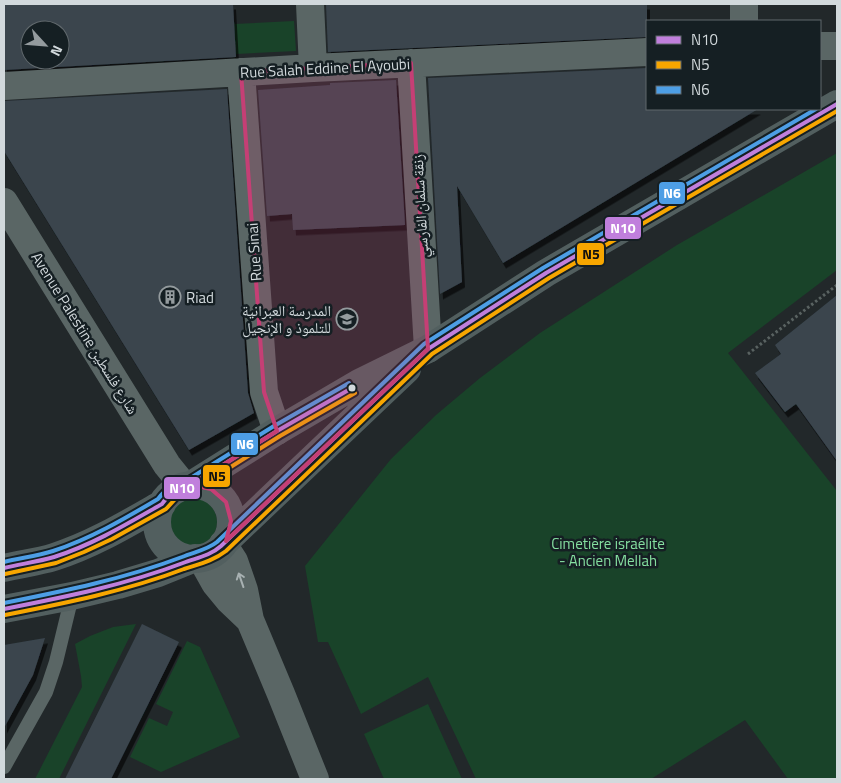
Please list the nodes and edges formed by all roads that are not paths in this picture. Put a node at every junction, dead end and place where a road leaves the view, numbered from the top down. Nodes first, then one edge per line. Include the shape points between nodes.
1 (310, 4) edge
2 (744, 4) edge
3 (744, 20) edge
4 (821, 46) edge
5 (837, 46) edge
6 (646, 52) edge
7 (411, 64) junction
8 (313, 68) junction
9 (241, 72) junction
10 (4, 86) edge
11 (837, 104) edge
12 (4, 202) edge
13 (428, 349) junction
14 (277, 431) junction
15 (176, 493) junction
16 (211, 550) junction
17 (4, 568) edge
18 (72, 596) junction
19 (4, 609) edge
20 (4, 767) edge
21 (315, 779) edge

1 - 8 street
2 - 3 street
4 - 5 street
6 - 7 street, Rue Salah Eddine El Ayoubi
7 - 8 street, Rue Salah Eddine El Ayoubi
7 - 13 street, زنقة سلمان الفارسي
8 - 9 street, Rue Salah Eddine El Ayoubi
9 - 10 street, Rue Salah Eddine El Ayoubi
9 - 14 street, Rue Sinai via 264,392
11 - 13 street via 546,273
12 - 15 street, Avenue Palestine شارع فلسطين via 166,465
13 - 14 street via 360,383
13 - 16 street
14 - 15 street
15 - 16 street via 158,512 157,522 163,541 176,554 186,558
15 - 16 street via 201,486 219,494 226,502 230,512 230,531
15 - 17 street via 86,545 53,557
16 - 18 street via 158,574
16 - 21 street via 215,583 250,620
18 - 19 street
18 - 20 lane via 46,692

